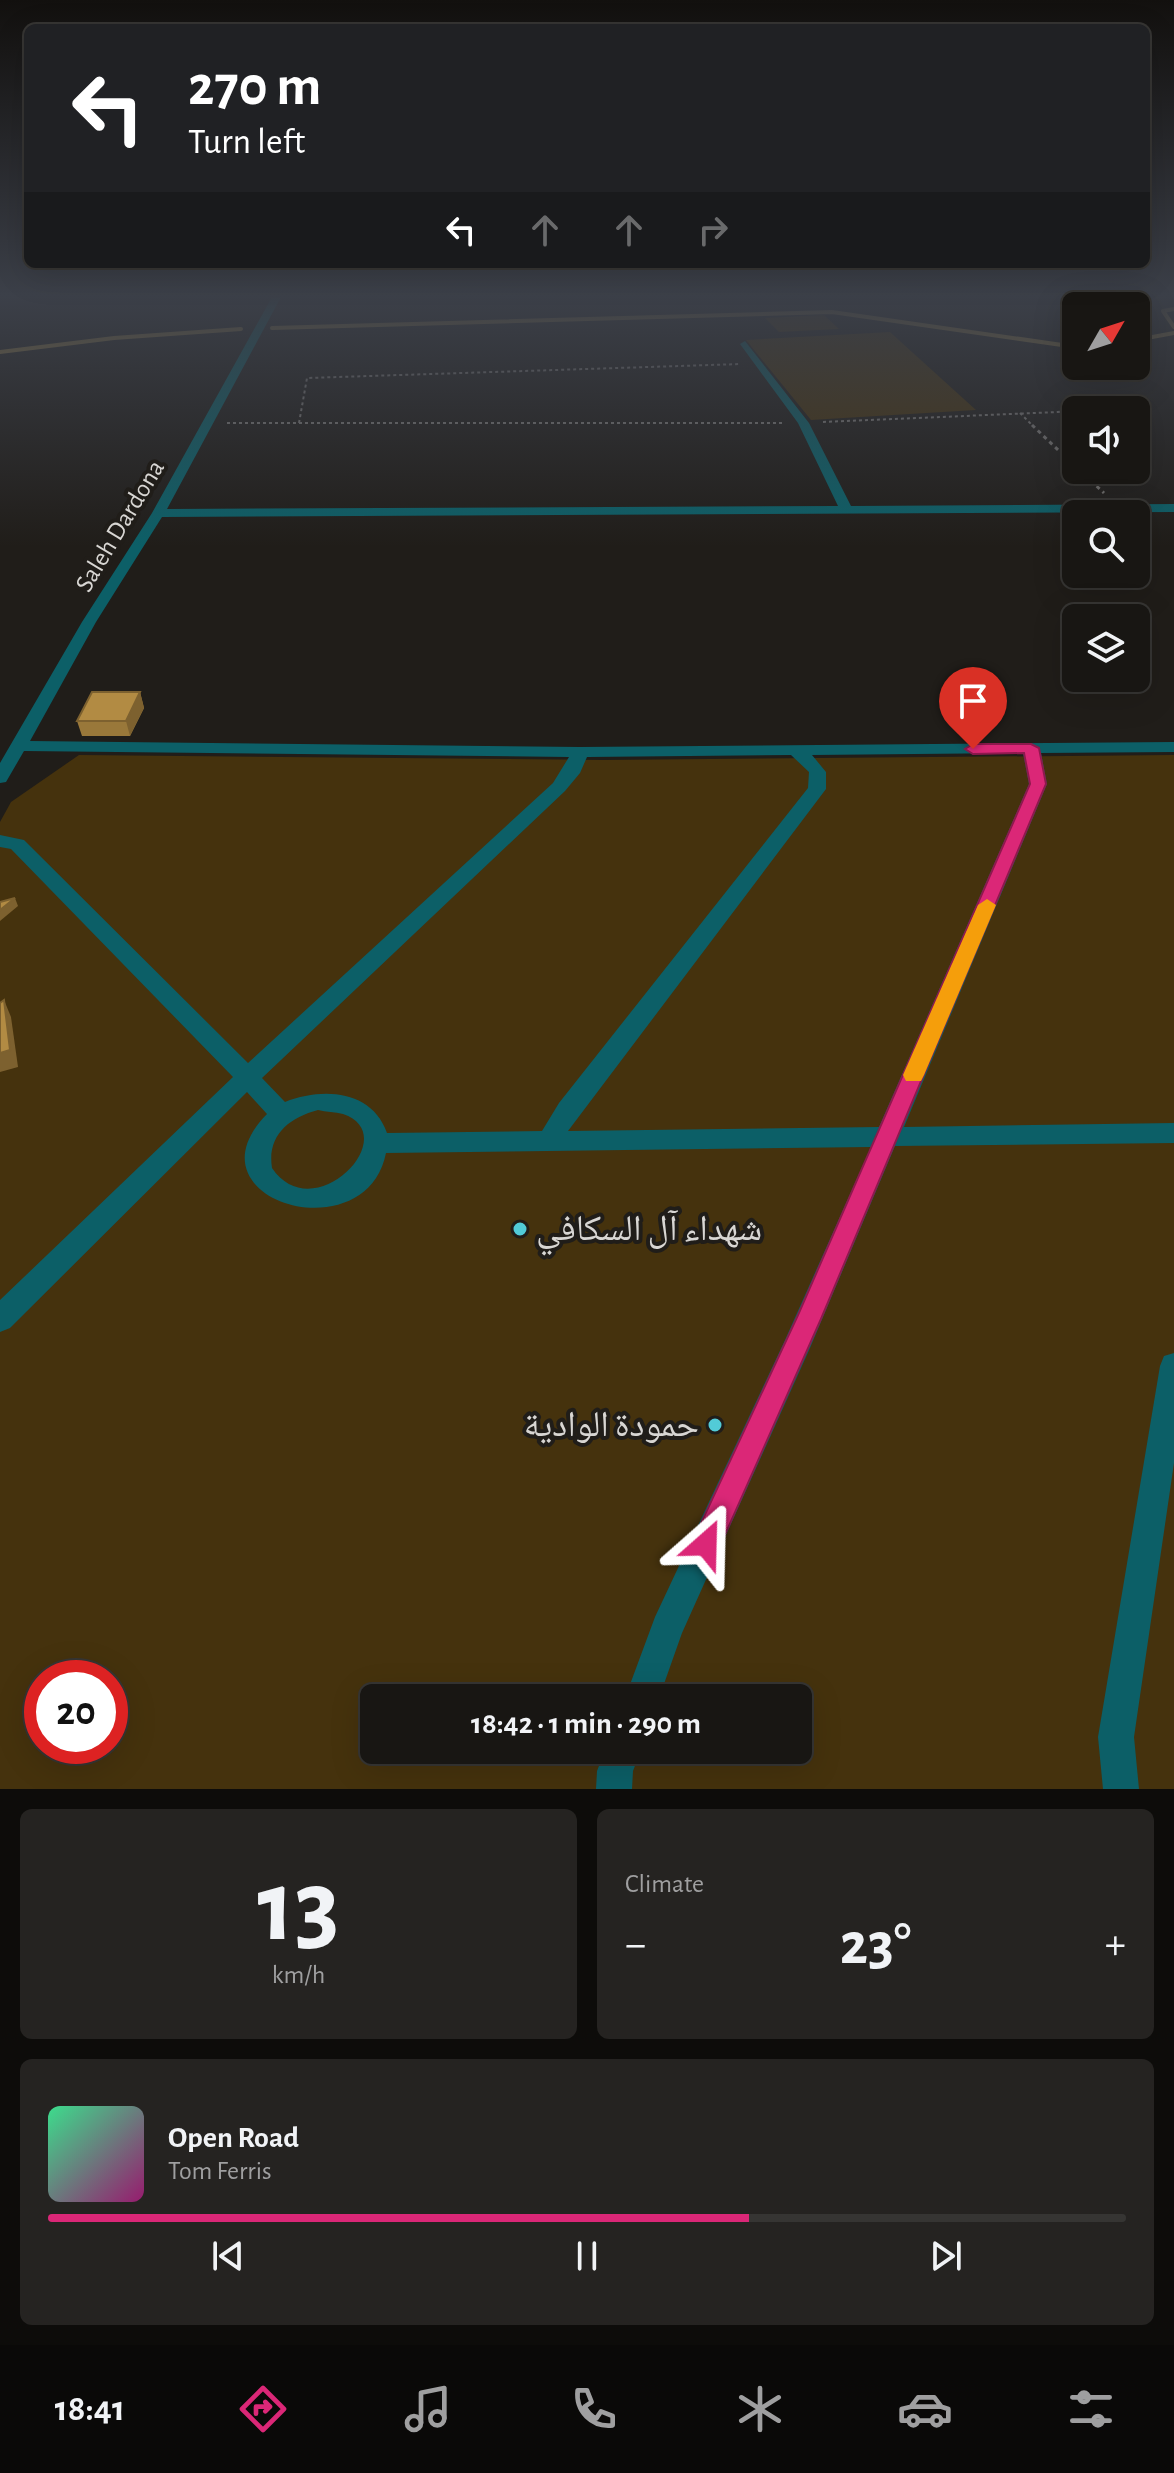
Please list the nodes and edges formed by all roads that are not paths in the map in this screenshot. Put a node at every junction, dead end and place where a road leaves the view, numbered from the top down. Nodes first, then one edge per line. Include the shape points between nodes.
1 (231, 380) edge
2 (772, 380) edge
3 (1174, 508) edge
4 (846, 509) junction
5 (158, 513) junction
6 (18, 746) junction
7 (1174, 747) edge
8 (1031, 748) junction
9 (796, 751) junction
10 (580, 752) junction
11 (0, 778) edge
12 (0, 841) edge
13 (248, 1076) junction
14 (282, 1115) junction
15 (1174, 1133) edge
16 (887, 1135) junction
17 (550, 1140) junction
18 (379, 1143) junction
19 (0, 1319) edge
20 (1174, 1366) edge
21 (647, 1684) edge
22 (620, 1764) edge
23 (614, 1789) edge
24 (1121, 1789) edge

1 - 5 street, Saleh Dardona
2 - 4 street via 803,423
3 - 4 street
4 - 5 street
5 - 6 street, Saleh Dardona
6 - 10 street
6 - 11 street, Saleh Dardona
7 - 8 street
8 - 9 street
8 - 16 street via 1038,784
9 - 10 street
9 - 17 street via 818,770 817,789 567,1110
10 - 13 street via 571,773 549,797
12 - 13 street via 17,844
13 - 14 street
13 - 19 street
14 - 18 street via 318,1101 354,1106 376,1128
14 - 18 street via 263,1135 257,1159 261,1175 288,1196 319,1197 349,1187 365,1174
15 - 16 street
16 - 17 street
16 - 21 street
17 - 18 street
20 - 24 street via 1116,1737
22 - 23 street

